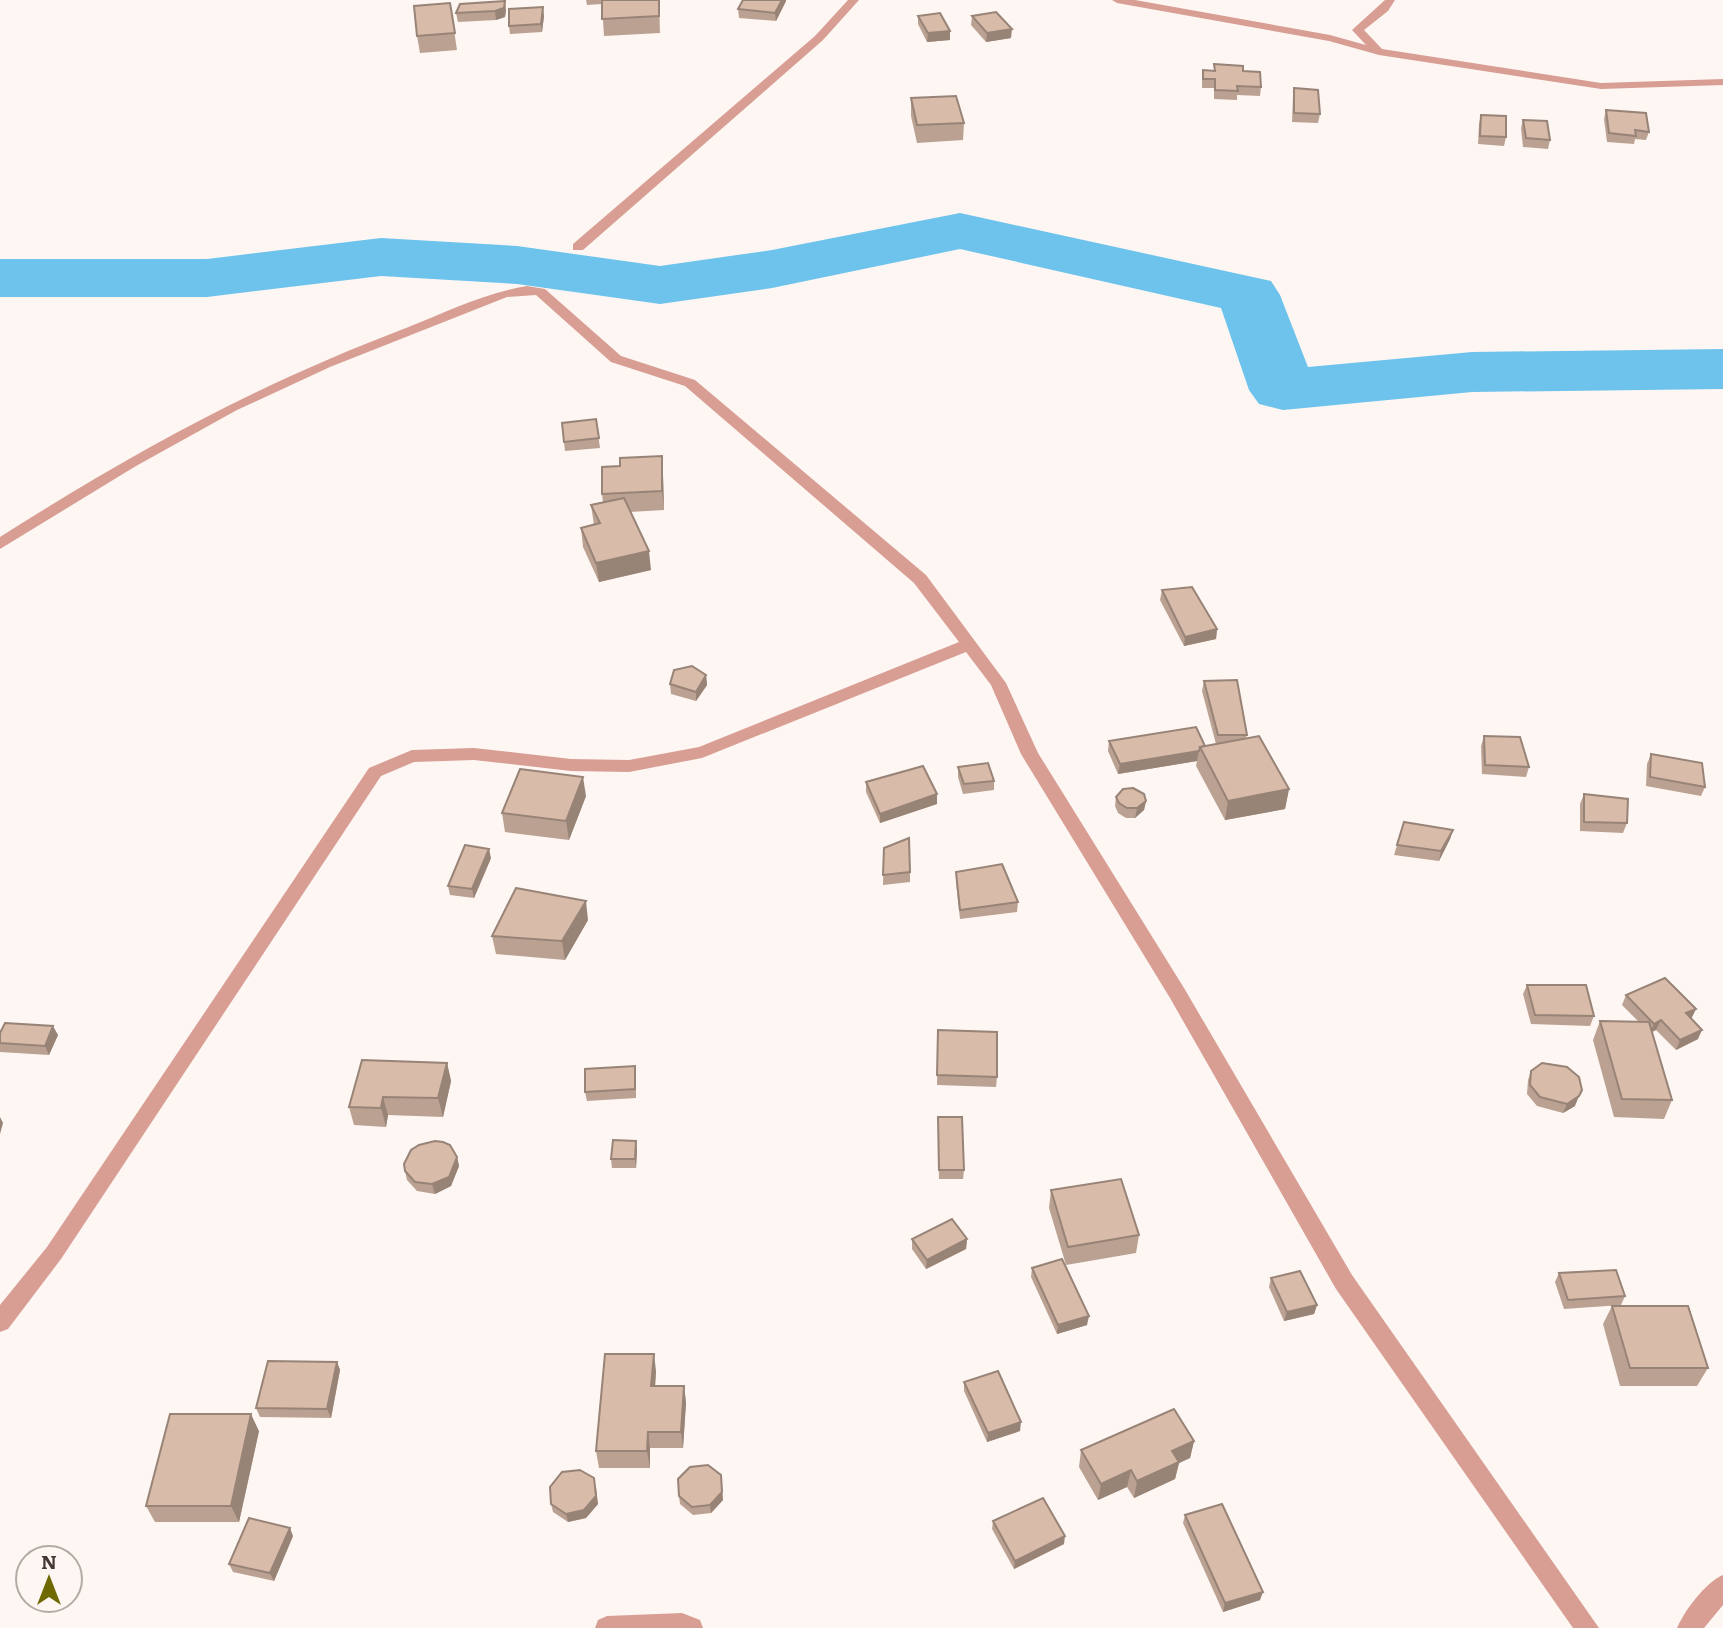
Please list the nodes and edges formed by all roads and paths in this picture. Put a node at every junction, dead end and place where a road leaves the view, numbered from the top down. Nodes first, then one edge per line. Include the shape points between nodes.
1 (854, 0) edge
2 (1117, 0) edge
3 (1390, 0) edge
4 (1379, 52) junction
5 (1723, 82) edge
6 (578, 247) dead end
7 (0, 544) edge
8 (967, 645) junction
9 (0, 1322) edge
10 (1723, 1587) edge
11 (607, 1628) edge
12 (691, 1628) edge
13 (1587, 1628) edge
14 (1689, 1628) edge

1 - 6 street via 819,38
2 - 4 street via 1330,38
3 - 4 street via 1358,30
4 - 5 street via 1601,86
7 - 8 street via 161,443 270,388 504,294 527,290 540,292 616,359 690,383 920,579
8 - 9 street via 702,752 629,766 474,754 412,756 375,772 54,1253
8 - 13 street via 998,683 1030,754 1177,993 1344,1282
10 - 14 street
11 - 12 street

